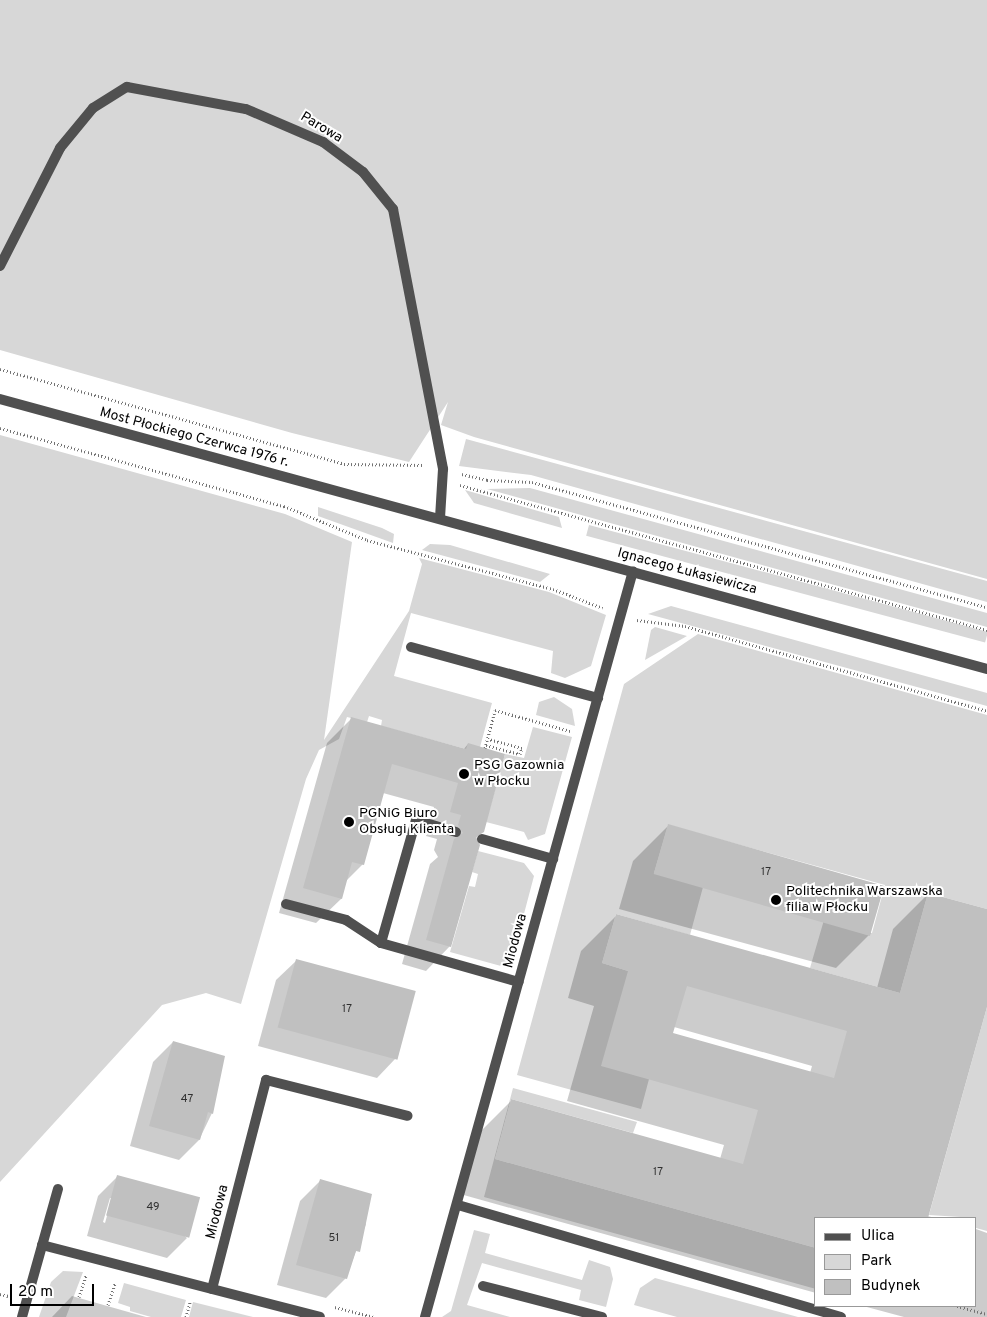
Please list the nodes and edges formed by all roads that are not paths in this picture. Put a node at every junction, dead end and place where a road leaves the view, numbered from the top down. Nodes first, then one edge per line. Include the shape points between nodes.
1 (0, 266) edge
2 (0, 399) edge
3 (380, 503) joint
4 (440, 518) junction
5 (633, 571) junction
6 (411, 647) dead end
7 (987, 669) edge
8 (598, 698) junction
9 (456, 832) dead end
10 (482, 839) dead end
11 (553, 859) junction
12 (286, 904) dead end
13 (381, 943) junction
14 (519, 982) junction
15 (408, 1116) dead end
16 (58, 1189) dead end
17 (458, 1205) junction
18 (42, 1245) junction
19 (484, 1286) dead end
20 (212, 1289) junction
21 (22, 1317) edge
22 (320, 1317) edge
23 (425, 1317) edge
24 (602, 1317) edge
25 (841, 1317) edge

1 - 4 street, Parowa via 60,148 93,108 127,87 246,109 284,122 322,142 363,172 393,209 443,469
2 - 3 street, Most Płockiego Czerwca 1976 r.
3 - 4 street, Ignacego Łukasiewicza
4 - 5 street, Ignacego Łukasiewicza
5 - 7 street, Ignacego Łukasiewicza
5 - 8 street, Miodowa
6 - 8 street
8 - 11 street, Miodowa
9 - 13 street via 416,820
10 - 11 street
11 - 14 street, Miodowa
12 - 13 street via 346,920
13 - 14 street
14 - 17 street, Miodowa
15 - 20 street, Miodowa via 266,1080
16 - 18 street
17 - 23 street, Miodowa
17 - 25 street
18 - 20 street
18 - 21 street
19 - 24 street
20 - 22 street

